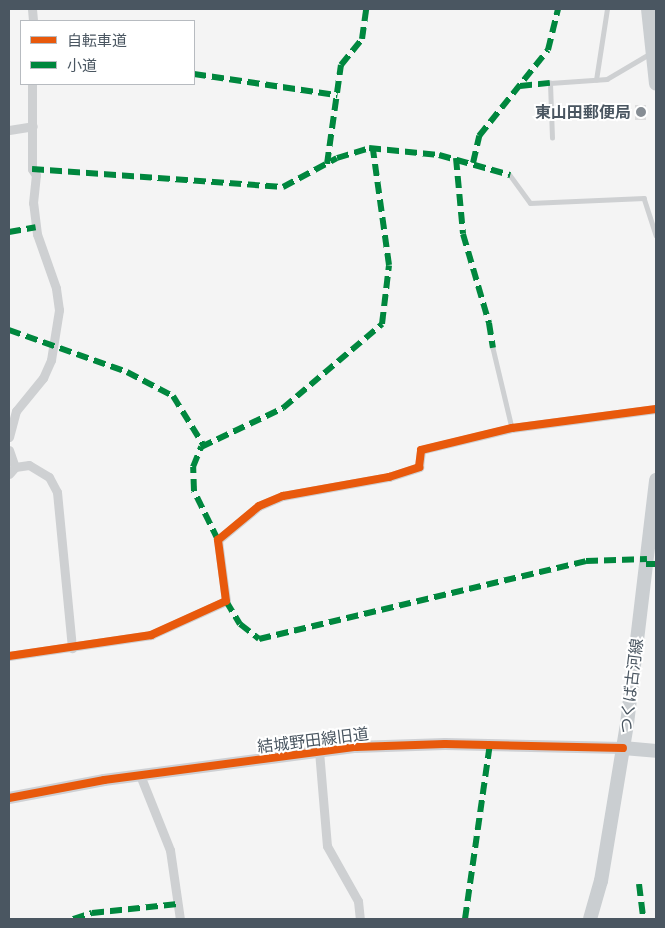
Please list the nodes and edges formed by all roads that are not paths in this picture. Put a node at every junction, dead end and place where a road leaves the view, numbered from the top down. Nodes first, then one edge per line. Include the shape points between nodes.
1 (607, 9) edge
2 (648, 9) edge
3 (653, 52) junction
4 (596, 80) junction
5 (656, 84) edge
6 (32, 85) edge
7 (33, 126) junction
8 (9, 130) edge
9 (552, 138) dead end
10 (510, 175) dead end
11 (656, 235) edge
12 (493, 348) dead end
13 (656, 409) edge
14 (512, 428) junction
15 (9, 437) edge
16 (9, 450) edge
17 (12, 470) edge
18 (656, 480) edge
19 (655, 507) edge
20 (72, 648) junction
21 (9, 656) edge
22 (623, 748) junction
23 (319, 751) junction
24 (656, 751) edge
25 (140, 775) junction
26 (9, 798) edge
27 (180, 919) edge
28 (360, 919) edge
29 (590, 919) edge

1 - 4 lane
2 - 3 main road
3 - 4 lane via 607,79
3 - 5 main road
4 - 9 lane via 550,83
6 - 7 street
7 - 8 street
7 - 15 street via 32,169 36,175 33,203 37,234 56,288 57,336 43,378 16,411
10 - 11 lane via 530,203 644,198
12 - 14 lane
13 - 14 street
14 - 20 street via 421,450 419,467 389,478 283,496 259,506 218,540 226,602 152,635
16 - 17 street
17 - 20 street via 29,465 39,470 57,492
18 - 19 main road, つくば古河線
19 - 22 main road, つくば古河線
20 - 21 street
22 - 23 street, 結城野田線旧道 via 406,744
22 - 24 main road
22 - 29 main road, つくば古河線 via 601,881
23 - 25 street, 結城野田線旧道
23 - 28 street via 327,846 358,900
25 - 26 street, 結城野田線旧道
25 - 27 street via 170,850

